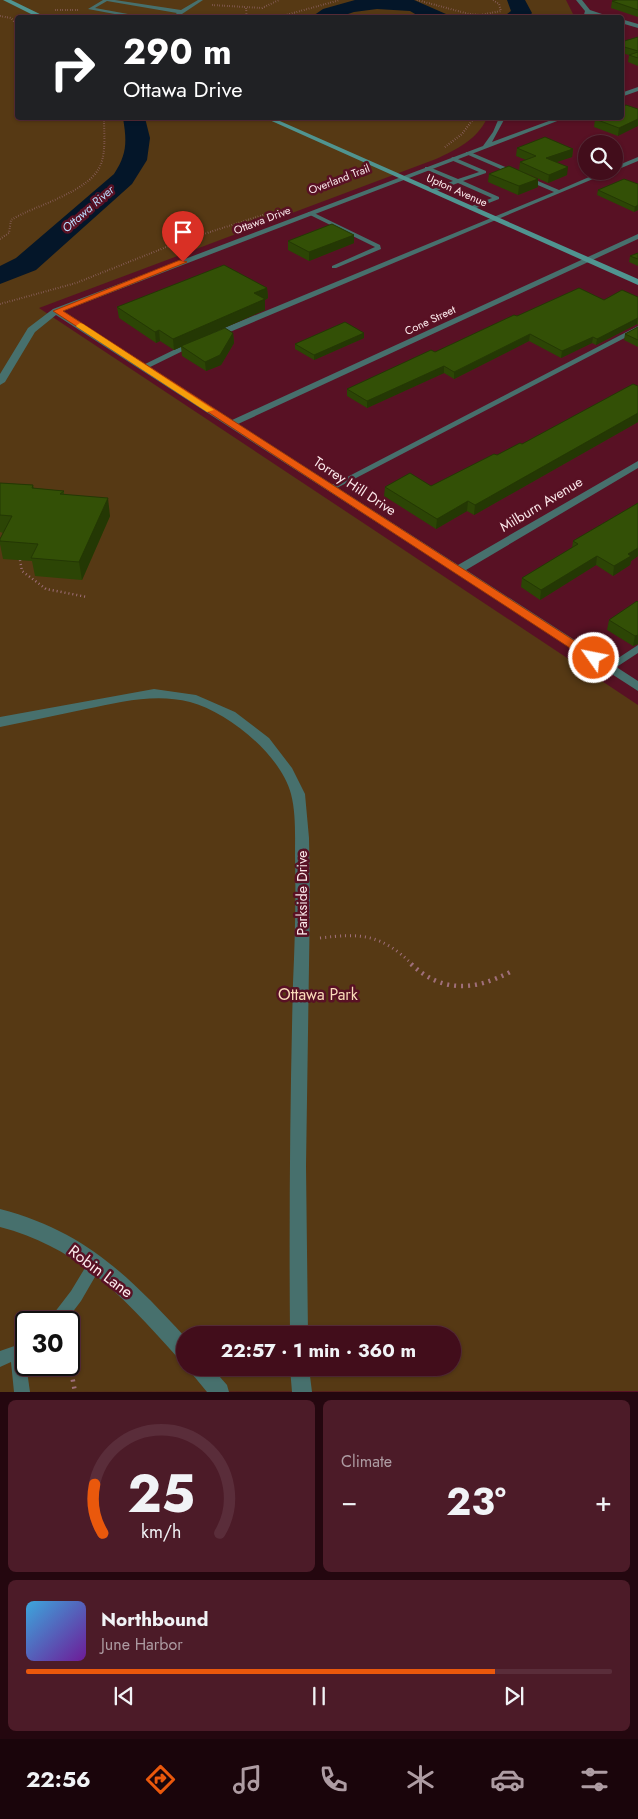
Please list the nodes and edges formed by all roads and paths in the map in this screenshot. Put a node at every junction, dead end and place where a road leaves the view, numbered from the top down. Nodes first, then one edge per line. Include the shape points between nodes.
1 (6, 0) edge
2 (279, 0) edge
3 (340, 0) edge
4 (417, 0) edge
5 (493, 0) edge
6 (579, 0) edge
7 (198, 1) edge
8 (95, 6) junction
9 (246, 8) junction
10 (51, 10) dead end
11 (588, 11) junction
12 (182, 12) junction
13 (38, 15) edge
14 (129, 15) edge
15 (177, 15) edge
16 (247, 15) edge
17 (284, 15) edge
18 (476, 15) edge
19 (484, 15) edge
20 (587, 15) edge
21 (601, 15) edge
22 (0, 16) edge
23 (624, 22) edge
24 (15, 23) edge
25 (638, 26) edge
26 (638, 89) edge
27 (624, 94) edge
28 (104, 120) edge
29 (272, 120) edge
30 (472, 120) edge
31 (501, 120) edge
32 (557, 120) edge
33 (486, 146) junction
34 (440, 149) dead end
35 (468, 153) junction
36 (453, 158) junction
37 (638, 159) edge
38 (623, 165) edge
39 (427, 168) junction
40 (402, 178) junction
41 (588, 180) edge
42 (458, 181) junction
43 (432, 191) junction
44 (560, 192) junction
45 (471, 208) junction
46 (272, 212) dead end
47 (310, 213) junction
48 (494, 218) junction
49 (638, 236) edge
50 (0, 239) edge
51 (587, 259) junction
52 (334, 268) dead end
53 (638, 282) edge
54 (0, 304) edge
55 (56, 311) junction
56 (638, 328) edge
57 (206, 339) edge
58 (197, 343) edge
59 (143, 367) junction
60 (0, 382) edge
61 (231, 424) junction
62 (638, 464) edge
63 (330, 488) junction
64 (20, 560) edge
65 (458, 570) junction
66 (86, 597) dead end
67 (638, 648) edge
68 (609, 668) junction
69 (638, 687) edge
70 (0, 722) edge
71 (302, 939) junction
72 (510, 972) dead end
73 (0, 1218) edge
74 (96, 1263) junction
75 (64, 1311) edge
76 (299, 1326) edge
77 (176, 1341) edge
78 (15, 1354) edge
79 (0, 1360) edge
80 (22, 1376) edge
81 (72, 1376) edge
82 (207, 1376) edge
83 (301, 1376) edge
84 (22, 1392) edge
85 (75, 1392) edge
86 (220, 1392) edge
87 (302, 1392) edge

1 - 13 street
2 - 9 path via 270,6
3 - 17 path
4 - 18 path
5 - 19 path via 501,11
6 - 11 street
7 - 9 path
7 - 12 lane
8 - 10 path via 87,5 76,11
8 - 12 lane via 106,0
8 - 14 lane via 90,9
9 - 16 path
11 - 20 street
11 - 21 street
12 - 15 lane
22 - 24 path via 11,18
23 - 25 street
26 - 27 street
28 - 50 path via 98,170 83,184 59,197 25,209 11,220 9,233
29 - 40 street, Upton Avenue
30 - 34 path via 456,140
31 - 33 street
32 - 33 street, Ottawa Drive
33 - 35 street, Ottawa Drive
35 - 36 street, Ottawa Drive
35 - 44 lane
36 - 39 street, Ottawa Drive
36 - 42 lane via 484,172
37 - 38 lane
39 - 40 street, Ottawa Drive
39 - 42 lane
40 - 43 street, Upton Avenue
40 - 47 street, Ottawa Drive
41 - 44 lane
42 - 43 lane
42 - 45 lane via 497,198
43 - 45 street, Upton Avenue
44 - 48 lane
45 - 48 street, Upton Avenue
46 - 54 path via 179,242 76,283
47 - 52 lane via 378,246 378,249
47 - 55 street, Ottawa Drive
48 - 51 street, Upton Avenue
48 - 57 lane
49 - 51 street, Cone Street
51 - 53 street, Upton Avenue
51 - 61 street, Cone Street
55 - 59 street, Torrey Hill Drive
55 - 60 street, Ottawa Drive via 31,330
56 - 63 lane
58 - 59 lane
59 - 61 street, Torrey Hill Drive
61 - 63 street, Torrey Hill Drive
62 - 65 street, Milburn Avenue
63 - 65 street, Torrey Hill Drive
64 - 66 path via 22,571 46,589
65 - 68 street, Torrey Hill Drive
67 - 68 lane
68 - 69 street, Torrey Hill Drive
70 - 71 street, Parkside Drive via 154,693 196,699 231,715 276,754 298,794 302,838
71 - 72 path via 365,935 400,951 430,980 449,986 490,982
71 - 76 street, Parkside Drive via 297,1166
73 - 74 street, Robin Lane via 17,1221 58,1239
74 - 75 lane
74 - 77 street, Robin Lane via 135,1296
78 - 79 lane
80 - 84 lane
81 - 85 path
82 - 86 street
83 - 87 street

